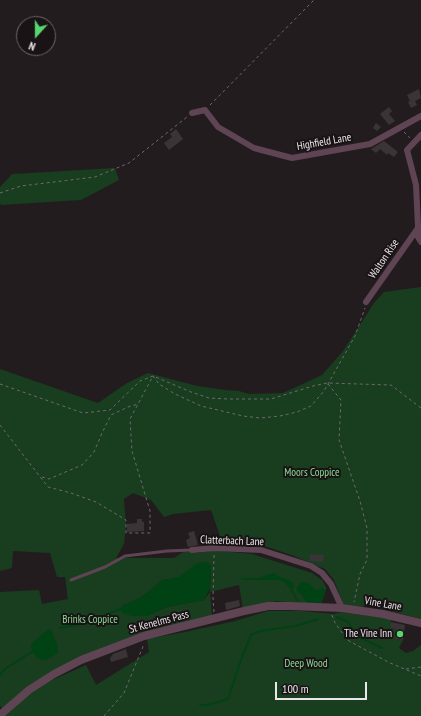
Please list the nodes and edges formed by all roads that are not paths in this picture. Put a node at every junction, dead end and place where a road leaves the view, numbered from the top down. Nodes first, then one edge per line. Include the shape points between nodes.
1 (192, 113) road end
2 (421, 116) edge
3 (421, 135) edge
4 (418, 226) junction
5 (421, 242) edge
6 (366, 302) road end
7 (192, 550) joint
8 (71, 580) dead end
9 (342, 608) junction
10 (421, 623) edge
11 (0, 715) edge

1 - 2 street, Highfield Lane via 205,110 218,127 254,148 292,158 370,144
3 - 4 street via 407,150 416,185
4 - 5 street via 418,237
4 - 6 street, Walton Rise
7 - 8 lane via 125,556
7 - 9 street, Clatterbach Lane via 262,550 311,566 322,573 331,584
9 - 10 street, Vine Lane
9 - 11 street, St Kenelms Pass via 268,606 144,636 81,660 54,674 29,690

